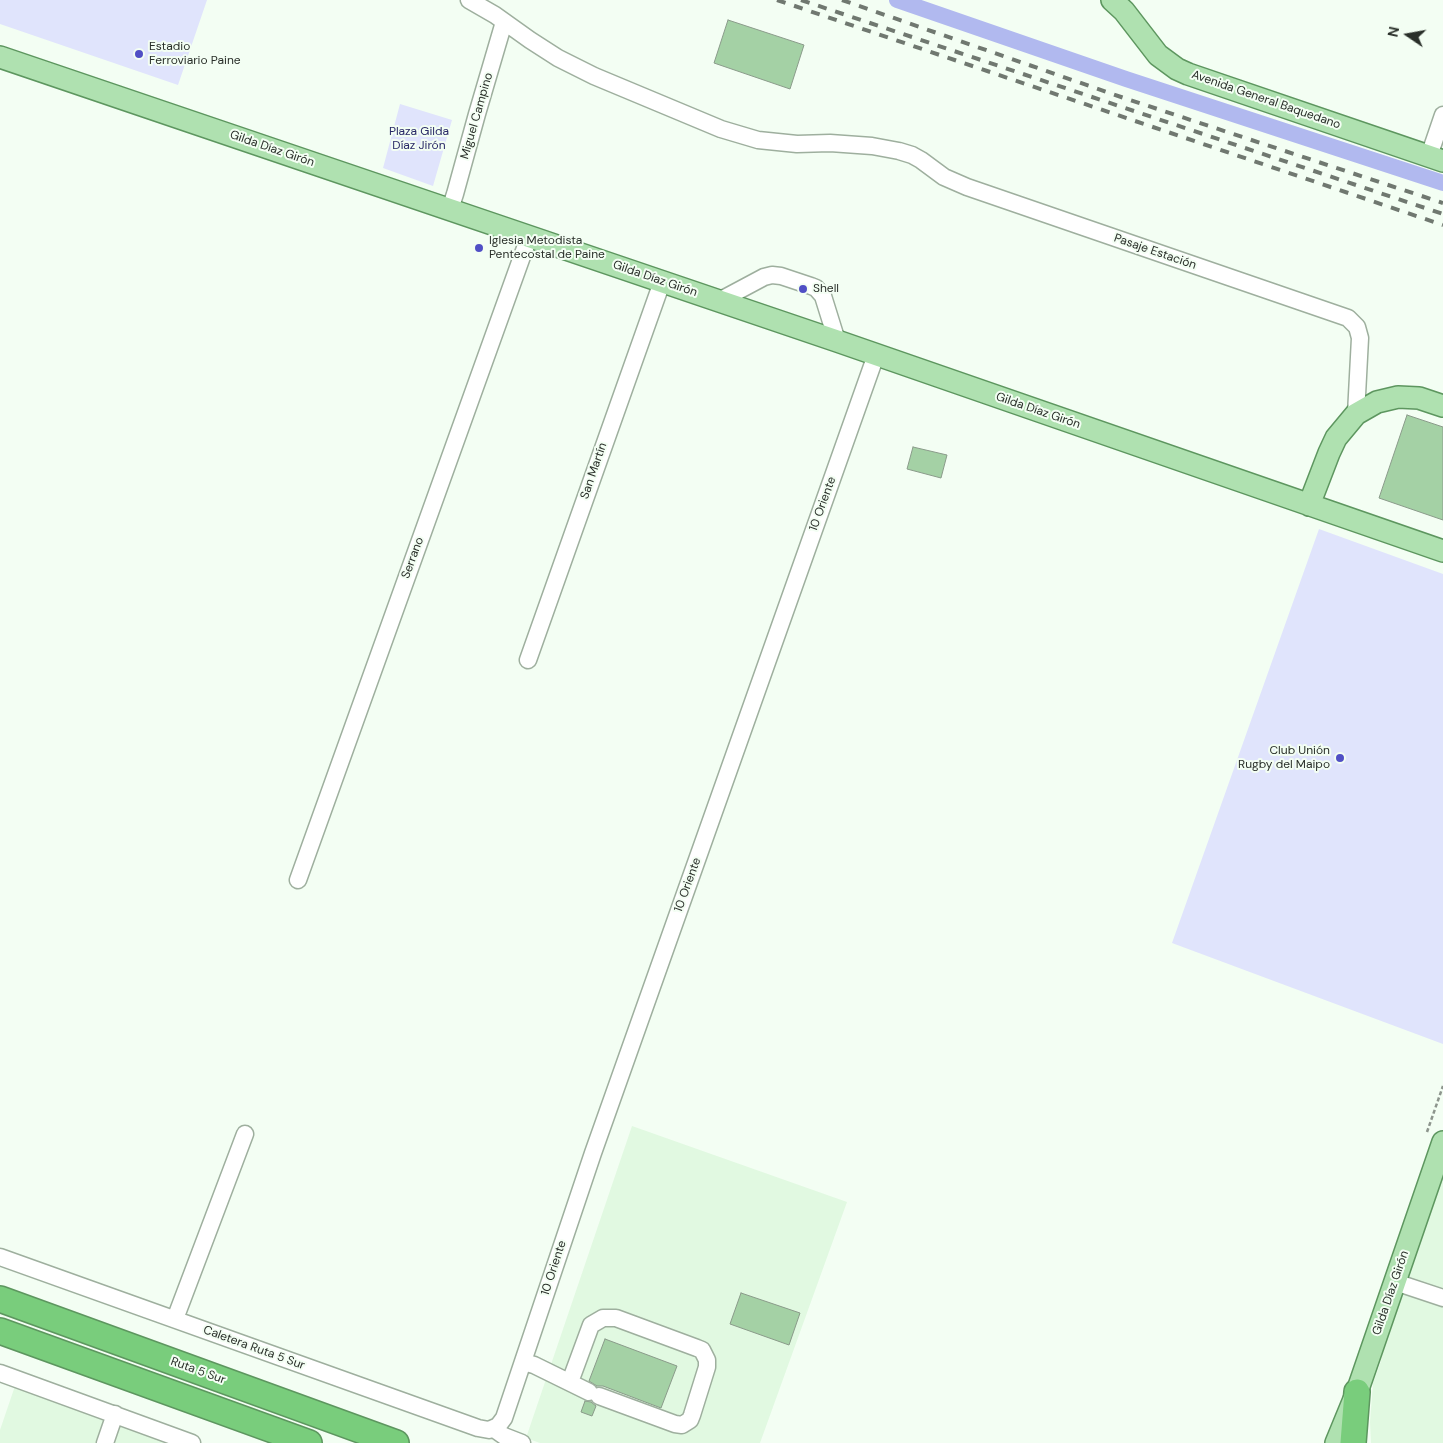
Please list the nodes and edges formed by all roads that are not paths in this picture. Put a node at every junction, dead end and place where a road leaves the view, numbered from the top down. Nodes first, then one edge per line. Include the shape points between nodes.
1 (469, 0) edge
2 (1112, 1) edge
3 (504, 22) junction
4 (0, 57) edge
5 (1443, 115) edge
6 (1436, 158) edge
7 (450, 209) junction
8 (529, 236) junction
9 (662, 282) junction
10 (719, 301) junction
11 (837, 341) junction
12 (876, 355) junction
13 (1443, 406) edge
14 (1356, 414) junction
15 (1309, 505) junction
16 (1443, 551) edge
17 (528, 660) dead end
18 (298, 880) dead end
19 (245, 1134) dead end
20 (1443, 1142) edge
21 (0, 1257) edge
22 (1395, 1282) junction
23 (1443, 1298) edge
24 (0, 1299) edge
25 (175, 1319) junction
26 (0, 1331) edge
27 (523, 1362) junction
28 (0, 1373) edge
29 (570, 1382) junction
30 (1357, 1392) junction
31 (115, 1414) junction
32 (499, 1423) junction
33 (105, 1443) edge
34 (192, 1443) edge
35 (309, 1443) edge
36 (396, 1443) edge
37 (522, 1443) edge
38 (1336, 1443) edge
39 (1353, 1443) edge

1 - 3 street, Pasaje Estación
2 - 6 main road, Avenida General Baquedano via 1124,11 1158,55 1177,69
3 - 7 street, Miguel Campino
3 - 14 street, Pasaje Estación via 558,58 594,76 721,129 758,140 872,146 900,151 967,187 1348,318 1360,332
4 - 7 main road, Gilda Díaz Girón
5 - 6 street
7 - 8 main road, Gilda Díaz Girón
8 - 9 main road, Gilda Díaz Girón
8 - 18 street, Serrano
9 - 10 main road, Gilda Díaz Girón
9 - 17 street, San Martín
10 - 11 main road, Gilda Díaz Girón
10 - 11 street via 772,275 811,286 823,296
11 - 12 main road, Gilda Díaz Girón
12 - 15 main road, Gilda Díaz Girón
12 - 27 street, 10 Oriente via 593,1153
13 - 14 main road via 1419,398 1398,397 1377,402
14 - 15 main road via 1328,453
15 - 16 main road, Gilda Díaz Girón
19 - 25 street
20 - 22 main road, Gilda Díaz Girón
21 - 25 street, Caletera Ruta 5 Sur
22 - 23 street
22 - 30 main road, Gilda Díaz Girón
24 - 36 highway, Ruta 5 Sur
25 - 32 street, Caletera Ruta 5 Sur via 478,1428 489,1430
26 - 35 highway
27 - 29 street
27 - 32 street, 10 Oriente
28 - 31 street
29 - 29 street via 591,1325 603,1318 616,1318 697,1348 707,1360 692,1415 682,1425 594,1394
30 - 38 main road, Gilda Díaz Girón
30 - 39 highway
31 - 33 street
31 - 34 street
32 - 37 street, Caletera Ruta 5 Sur via 504,1436

